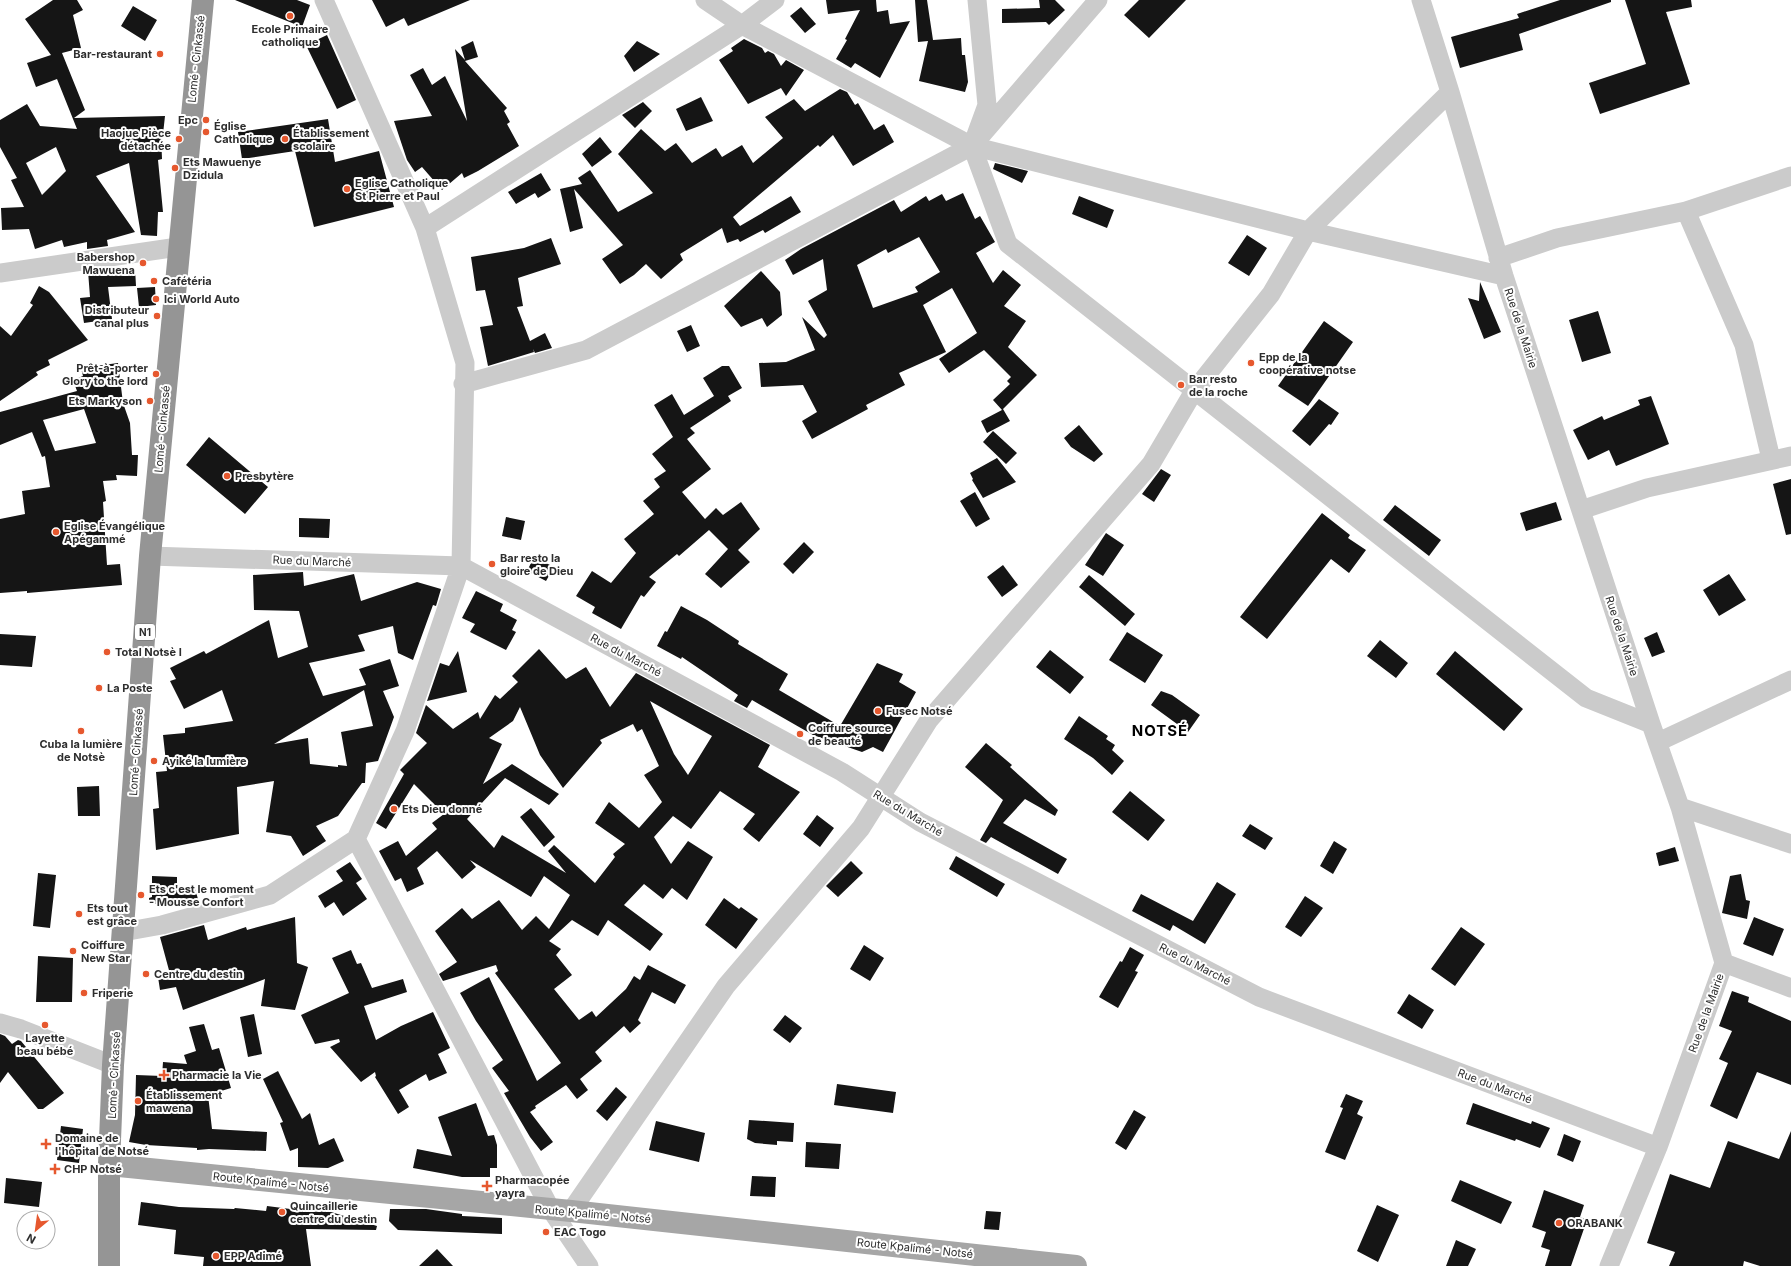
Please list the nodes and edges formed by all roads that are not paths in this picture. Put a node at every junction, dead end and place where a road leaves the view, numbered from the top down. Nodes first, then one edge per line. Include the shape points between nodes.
1 (203, 0) edge
2 (324, 0) edge
3 (705, 0) edge
4 (775, 0) edge
5 (977, 0) edge
6 (1098, 0) edge
7 (1421, 0) edge
8 (742, 25) junction
9 (1450, 92) junction
10 (972, 146) junction
11 (1791, 176) edge
12 (1686, 211) junction
13 (425, 228) junction
14 (1308, 230) junction
15 (178, 247) junction
16 (1498, 258) junction
17 (0, 273) edge
18 (1504, 276) junction
19 (464, 384) junction
20 (1194, 391) junction
21 (1791, 456) edge
22 (1771, 459) junction
23 (1581, 510) junction
24 (150, 556) junction
25 (461, 566) junction
26 (1791, 680) edge
27 (1655, 733) junction
28 (880, 798) junction
29 (1680, 807) junction
30 (356, 839) junction
31 (1791, 844) edge
32 (123, 932) junction
33 (1724, 963) junction
34 (1791, 988) edge
35 (0, 1023) edge
36 (113, 1065) junction
37 (1658, 1147) junction
38 (110, 1165) junction
39 (561, 1211) junction
40 (109, 1266) edge
41 (589, 1266) edge
42 (1076, 1266) edge
43 (1609, 1266) edge

1 - 15 highway, Lomé - Cinkassé / N1
2 - 13 street
3 - 8 street
4 - 8 street
5 - 10 street via 987,105
6 - 10 street
7 - 9 street, Rue de la Mairie
8 - 10 street
8 - 13 street
9 - 14 street
9 - 16 street, Rue de la Mairie
10 - 14 street
10 - 19 street via 586,350
10 - 20 street via 1008,244
11 - 12 street
12 - 16 street via 1558,238
12 - 22 street via 1744,345
13 - 19 street via 465,363
14 - 18 street
14 - 20 street via 1270,294
15 - 17 street
15 - 24 highway, Lomé - Cinkassé / N1
16 - 18 street, Rue de la Mairie
18 - 23 street, Rue de la Mairie
19 - 25 street
20 - 27 street via 1586,698
20 - 28 street via 1151,464 929,720
21 - 22 street
22 - 23 street via 1648,488
23 - 27 street, Rue de la Mairie
24 - 25 street, Rue du Marché
24 - 32 highway, Lomé - Cinkassé / N1
25 - 28 street, Rue du Marché via 842,772
25 - 30 street via 405,731
26 - 27 street
27 - 29 street, Rue de la Mairie
28 - 37 street, Rue du Marché via 920,822 1259,997
28 - 39 street via 861,828 726,986
29 - 31 street
29 - 33 street, Rue de la Mairie
30 - 32 street via 270,896 162,925
30 - 39 street
32 - 36 highway, Lomé - Cinkassé / N1
33 - 34 street
33 - 37 street, Rue de la Mairie
35 - 36 street
36 - 38 highway, Lomé - Cinkassé / N1
37 - 43 street, Rue de la Mairie
38 - 39 main road, Route Kpalimé - Notsé
38 - 40 highway, Lomé - Cinkassé / N1
39 - 41 street
39 - 42 main road, Route Kpalimé - Notsé

